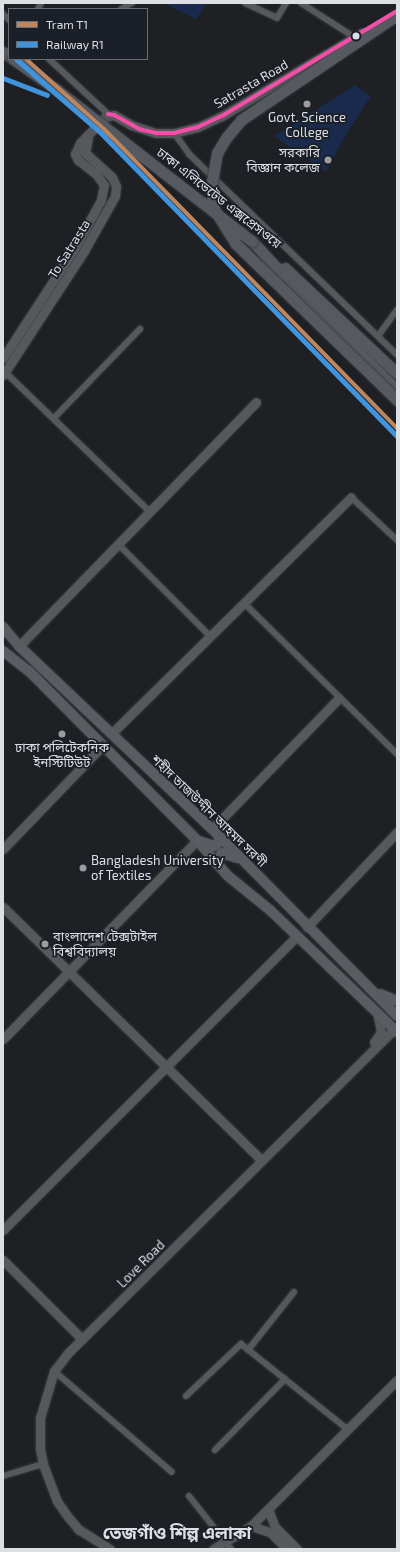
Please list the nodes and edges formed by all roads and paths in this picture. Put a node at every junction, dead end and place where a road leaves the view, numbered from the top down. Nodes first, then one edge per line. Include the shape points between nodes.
1 (132, 3) edge
2 (245, 3) edge
3 (286, 3) edge
4 (301, 3) edge
5 (123, 8) edge
6 (397, 11) edge
7 (397, 15) edge
8 (354, 37) junction
9 (14, 60) edge
10 (53, 60) edge
11 (108, 114) junction
12 (174, 133) junction
13 (88, 137) junction
14 (104, 192) junction
15 (115, 196) junction
16 (252, 241) junction
17 (76, 246) junction
18 (84, 251) junction
19 (397, 310) edge
20 (140, 329) dead end
21 (378, 336) junction
22 (397, 355) edge
23 (3, 358) edge
24 (4, 373) edge
25 (397, 373) edge
26 (397, 390) edge
27 (397, 400) edge
28 (256, 402) dead end
29 (54, 418) junction
30 (351, 497) joint
31 (151, 513) junction
32 (397, 540) edge
33 (119, 545) junction
34 (244, 603) junction
35 (3, 627) edge
36 (210, 636) junction
37 (6, 640) edge
38 (19, 646) junction
39 (4, 654) edge
40 (339, 698) junction
41 (111, 734) junction
42 (102, 746) junction
43 (397, 754) edge
44 (397, 832) edge
45 (215, 833) junction
46 (197, 840) junction
47 (3, 849) edge
48 (240, 860) junction
49 (216, 862) junction
50 (3, 907) edge
51 (307, 926) junction
52 (297, 936) junction
53 (69, 972) junction
54 (354, 974) junction
55 (397, 1001) edge
56 (377, 1012) junction
57 (396, 1022) edge
58 (3, 1039) edge
59 (166, 1067) junction
60 (345, 1078) junction
61 (261, 1160) junction
62 (3, 1230) edge
63 (3, 1260) edge
64 (294, 1292) dead end
65 (82, 1339) junction
66 (248, 1350) junction
67 (54, 1371) junction
68 (285, 1379) junction
69 (397, 1380) edge
70 (186, 1396) dead end
71 (347, 1428) junction
72 (215, 1450) dead end
73 (43, 1464) junction
74 (172, 1472) dead end
75 (3, 1476) edge
76 (189, 1496) dead end
77 (268, 1509) junction
78 (251, 1526) junction
79 (272, 1530) junction
80 (229, 1546) edge
81 (110, 1549) edge
82 (213, 1549) edge
83 (287, 1549) edge
84 (297, 1549) edge

1 - 5 street
2 - 3 street via 276,18
4 - 8 street
6 - 8 street, Satrasta Road
7 - 27 highway, bridge via 241,120 226,138 218,153 211,186 216,213 235,242
8 - 12 street, Satrasta Road via 222,116 198,127
9 - 16 highway, ঢাকা এলিভেটেড এক্সপ্রেসওয়ে, bridge
10 - 11 street
11 - 12 street, Satrasta Road via 148,131
11 - 13 street
12 - 21 street via 189,154
13 - 14 street via 76,148 75,156 101,179
13 - 15 street via 85,153 112,177 116,186
14 - 15 street
14 - 17 street
15 - 18 street, To Satrasta
16 - 25 highway, ঢাকা এলিভেটেড এক্সপ্রেসওয়ে via 305,286
16 - 26 highway via 310,304
17 - 18 street
17 - 23 street
18 - 24 street, To Satrasta
19 - 21 street
20 - 29 street
21 - 22 street
24 - 29 street
28 - 31 street
29 - 31 street
30 - 32 street
30 - 34 street
31 - 33 street
33 - 36 street
33 - 38 street
34 - 36 street
34 - 40 street
35 - 38 main road, শহীদ তাজউদ্দীন আহমদ সরণী
36 - 41 street
37 - 38 main road
38 - 41 main road, শহীদ তাজউদ্দীন আহমদ সরণী
39 - 42 main road via 29,671
40 - 43 street
40 - 45 street
41 - 45 main road, শহীদ তাজউদ্দীন আহমদ সরণী
42 - 46 main road
42 - 47 street
44 - 51 street
45 - 46 main road via 219,842 214,846
45 - 48 main road, শহীদ তাজউদ্দীন আহমদ সরণী
46 - 49 main road
46 - 53 street
48 - 49 main road via 222,853
48 - 51 main road, শহীদ তাজউদ্দীন আহমদ সরণী
49 - 52 main road via 228,876
50 - 53 street
51 - 54 main road, শহীদ তাজউদ্দীন আহমদ সরণী
52 - 56 main road
52 - 59 street
53 - 58 street
53 - 59 street
54 - 55 main road via 362,975 387,998
54 - 57 main road, শহীদ তাজউদ্দীন আহমদ সরণী
56 - 57 main road
56 - 60 street via 381,1035 352,1064
57 - 60 street, Love Road
59 - 61 street
59 - 62 street
60 - 61 street, Love Road
61 - 65 street, Love Road
63 - 65 street
64 - 66 street
65 - 67 street, Love Road
66 - 68 street
66 - 70 street via 241,1344
67 - 73 street, Love Road via 40,1418
67 - 74 street
68 - 71 street
68 - 72 street
69 - 71 street
71 - 77 street
73 - 75 street
73 - 81 street, Love Road via 57,1501 68,1517 79,1530
76 - 80 street
77 - 78 street
77 - 79 street
78 - 79 street
78 - 80 street
79 - 83 street
79 - 84 street
80 - 82 street

